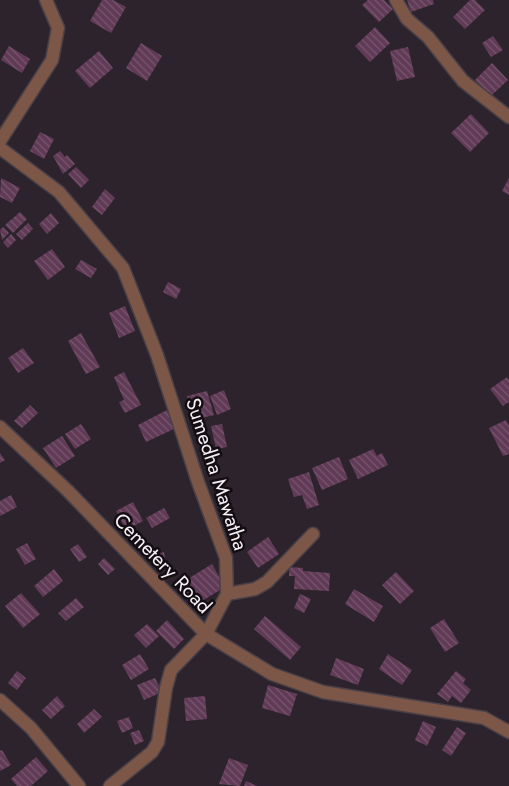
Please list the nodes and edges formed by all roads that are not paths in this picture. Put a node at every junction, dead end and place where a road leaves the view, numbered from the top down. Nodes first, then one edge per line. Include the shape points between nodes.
1 (46, 0) edge
2 (396, 0) edge
3 (509, 117) edge
4 (0, 141) edge
5 (0, 148) edge
6 (0, 428) edge
7 (313, 534) dead end
8 (227, 594) junction
9 (206, 634) junction
10 (0, 700) edge
11 (5, 714) edge
12 (509, 732) edge
13 (79, 786) edge
14 (110, 786) edge

1 - 4 street via 58,28 52,60
2 - 3 street via 407,19 428,37 463,81
5 - 8 street, Sumedha Mawatha via 59,192 123,268 160,363 226,558
6 - 9 street, Cemetery Road via 68,491
7 - 8 street via 267,582 255,589
8 - 9 street, Sumedha Mawatha
9 - 12 street via 272,674 322,692 484,718
9 - 14 street, Cemetery Road via 171,670 158,742 152,752
10 - 11 street
11 - 13 street via 31,728

